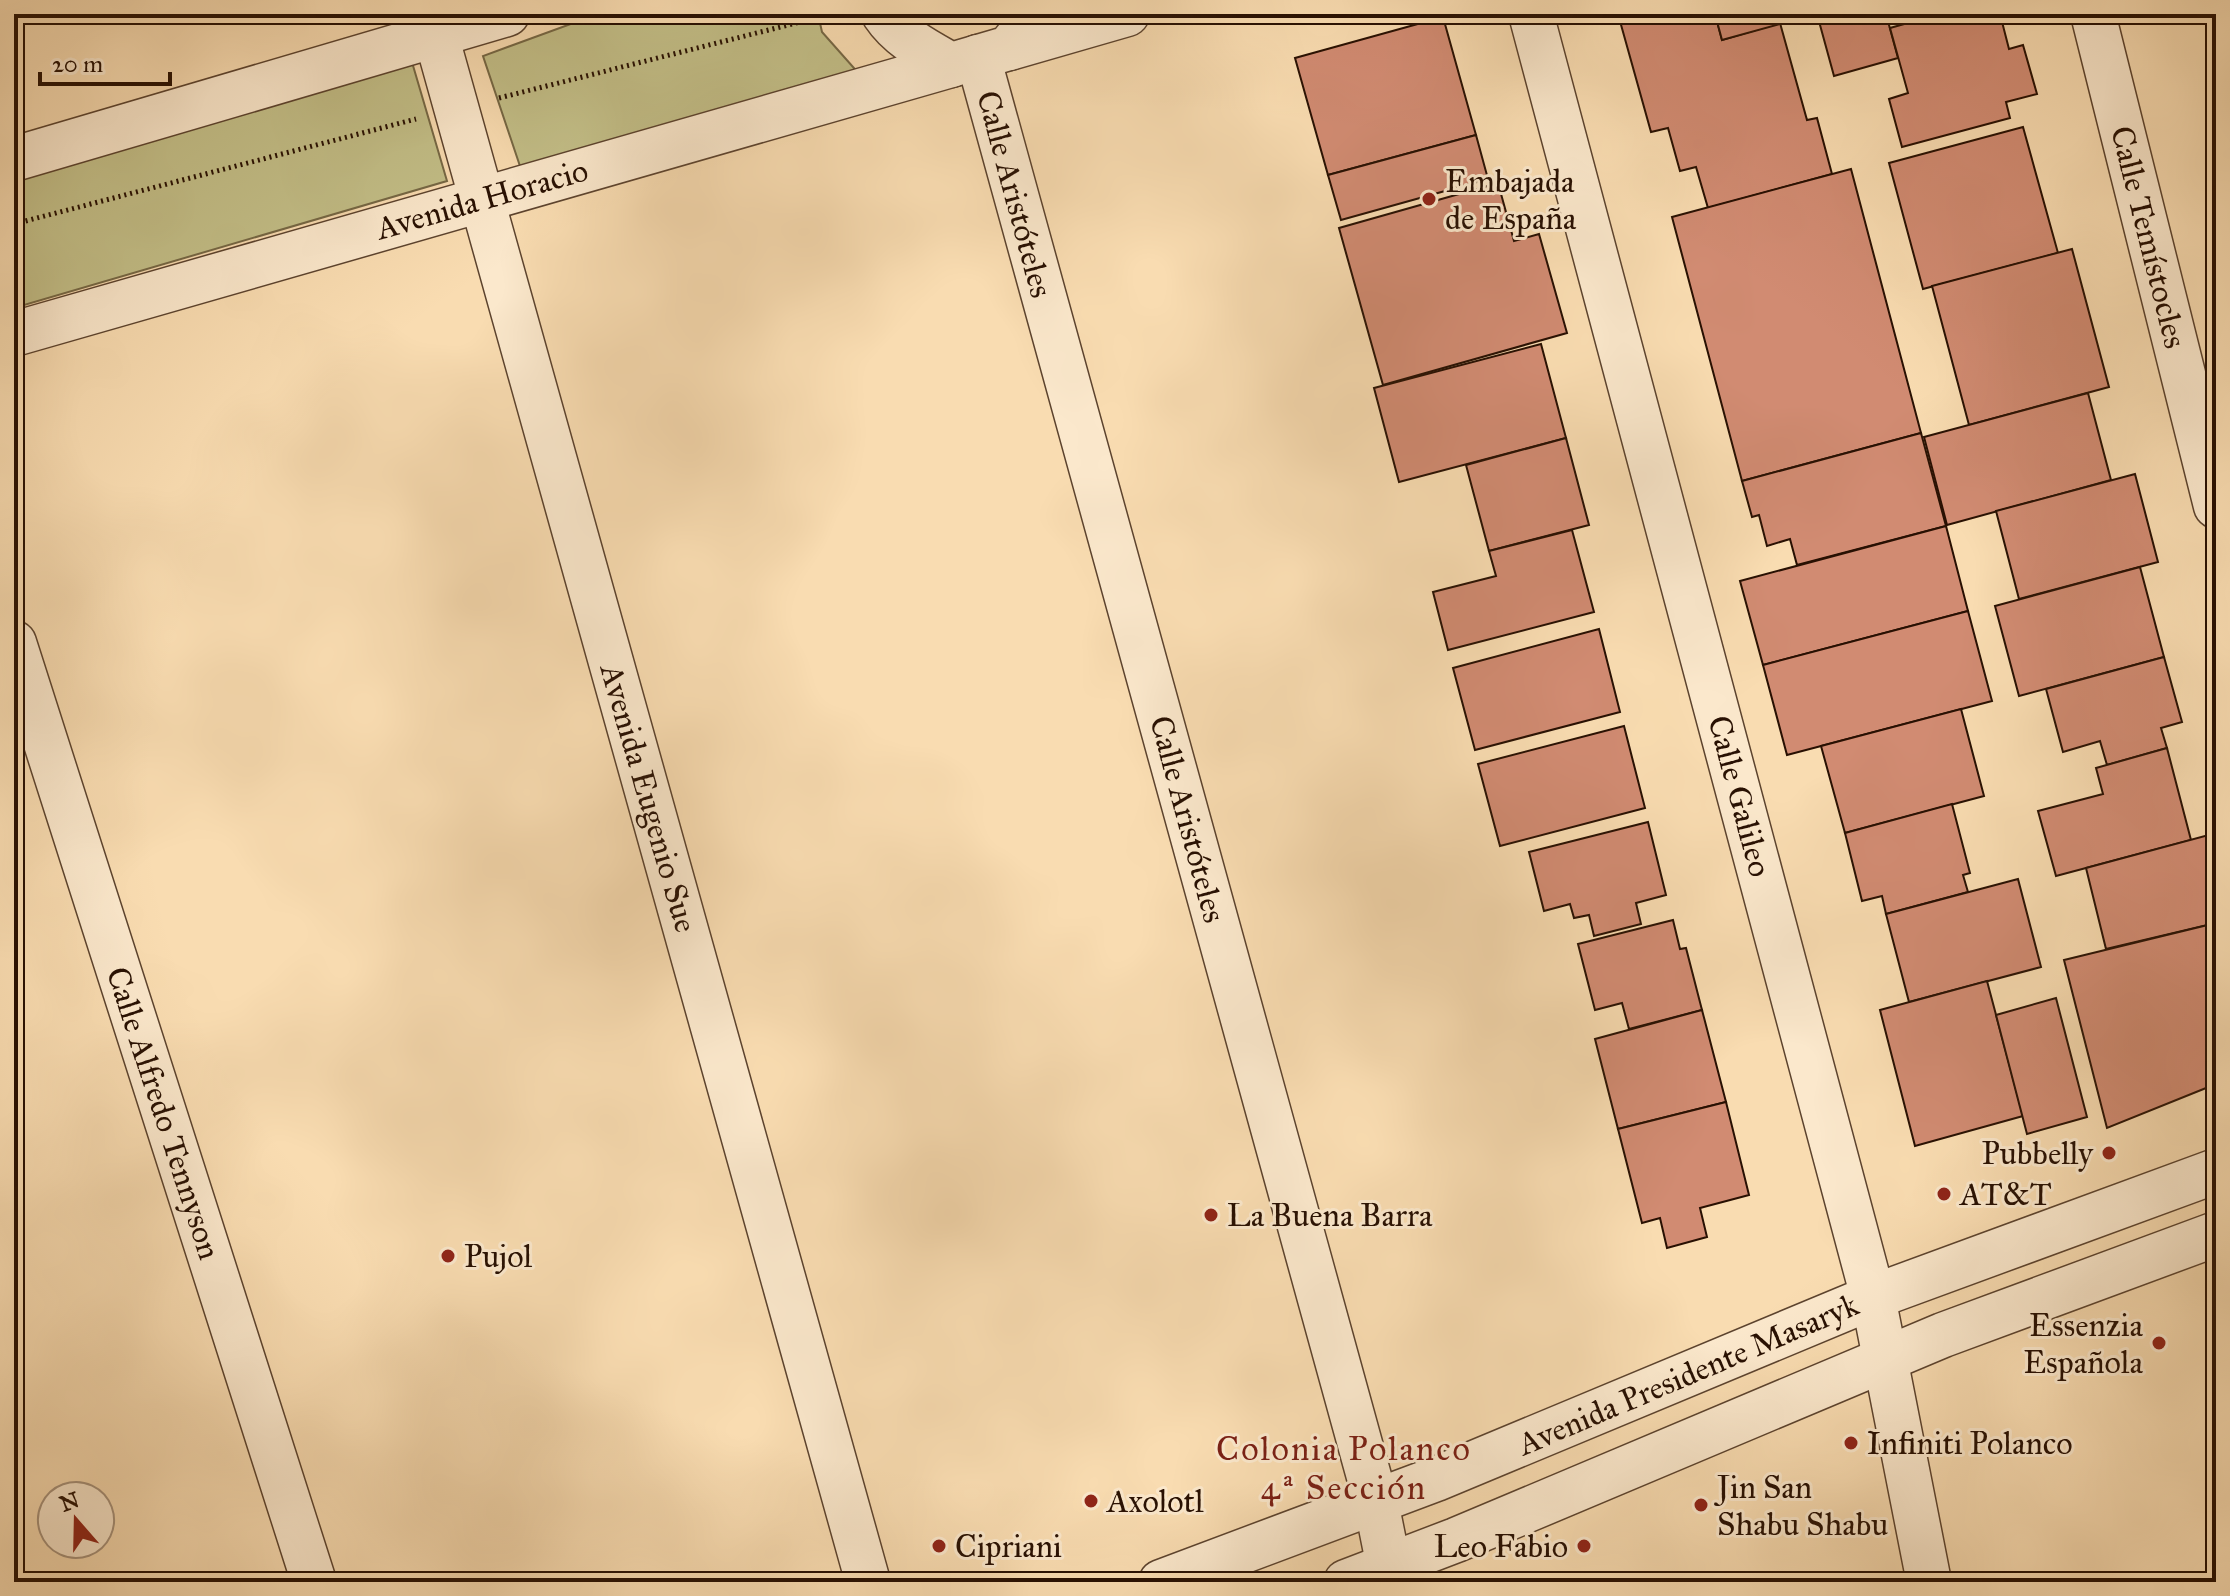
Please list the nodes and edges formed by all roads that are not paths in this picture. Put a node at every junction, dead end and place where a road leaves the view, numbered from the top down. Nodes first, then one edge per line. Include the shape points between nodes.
1 (507, 14) edge
2 (884, 14) edge
3 (1036, 14) edge
4 (1127, 14) edge
5 (1531, 14) edge
6 (2093, 14) edge
7 (433, 24) edge
8 (979, 57) junction
9 (14, 159) edge
10 (481, 200) junction
11 (14, 334) edge
12 (2216, 506) edge
13 (14, 643) edge
14 (2216, 1171) edge
15 (2216, 1234) edge
16 (1873, 1297) junction
17 (1886, 1359) junction
18 (1376, 1502) junction
19 (1390, 1574) edge
20 (314, 1582) edge
21 (868, 1582) edge
22 (1161, 1582) edge
23 (1346, 1582) edge
24 (1929, 1582) edge

1 - 7 street
2 - 8 street via 894,29 919,47
3 - 8 street
4 - 8 street, Avenida Horacio
5 - 16 street, Calle Galileo
6 - 12 street, Calle Temístocles
7 - 9 street
7 - 10 street, Avenida Eugenio Sue
8 - 10 street, Avenida Horacio
8 - 18 street, Calle Aristóteles
10 - 11 street, Avenida Horacio
10 - 21 street, Avenida Eugenio Sue
13 - 20 street, Calle Alfredo Tennyson
14 - 16 street, Avenida Presidente Masaryk
15 - 17 street, Avenida Presidente Masaryk
16 - 17 street, Calle Galileo
16 - 18 street, Avenida Presidente Masaryk
17 - 19 street, Avenida Presidente Masaryk via 1456,1540
17 - 24 street, Calle Galileo
18 - 19 street, Calle Aristóteles
18 - 22 street, Avenida Presidente Masaryk
19 - 23 street, Avenida Presidente Masaryk

